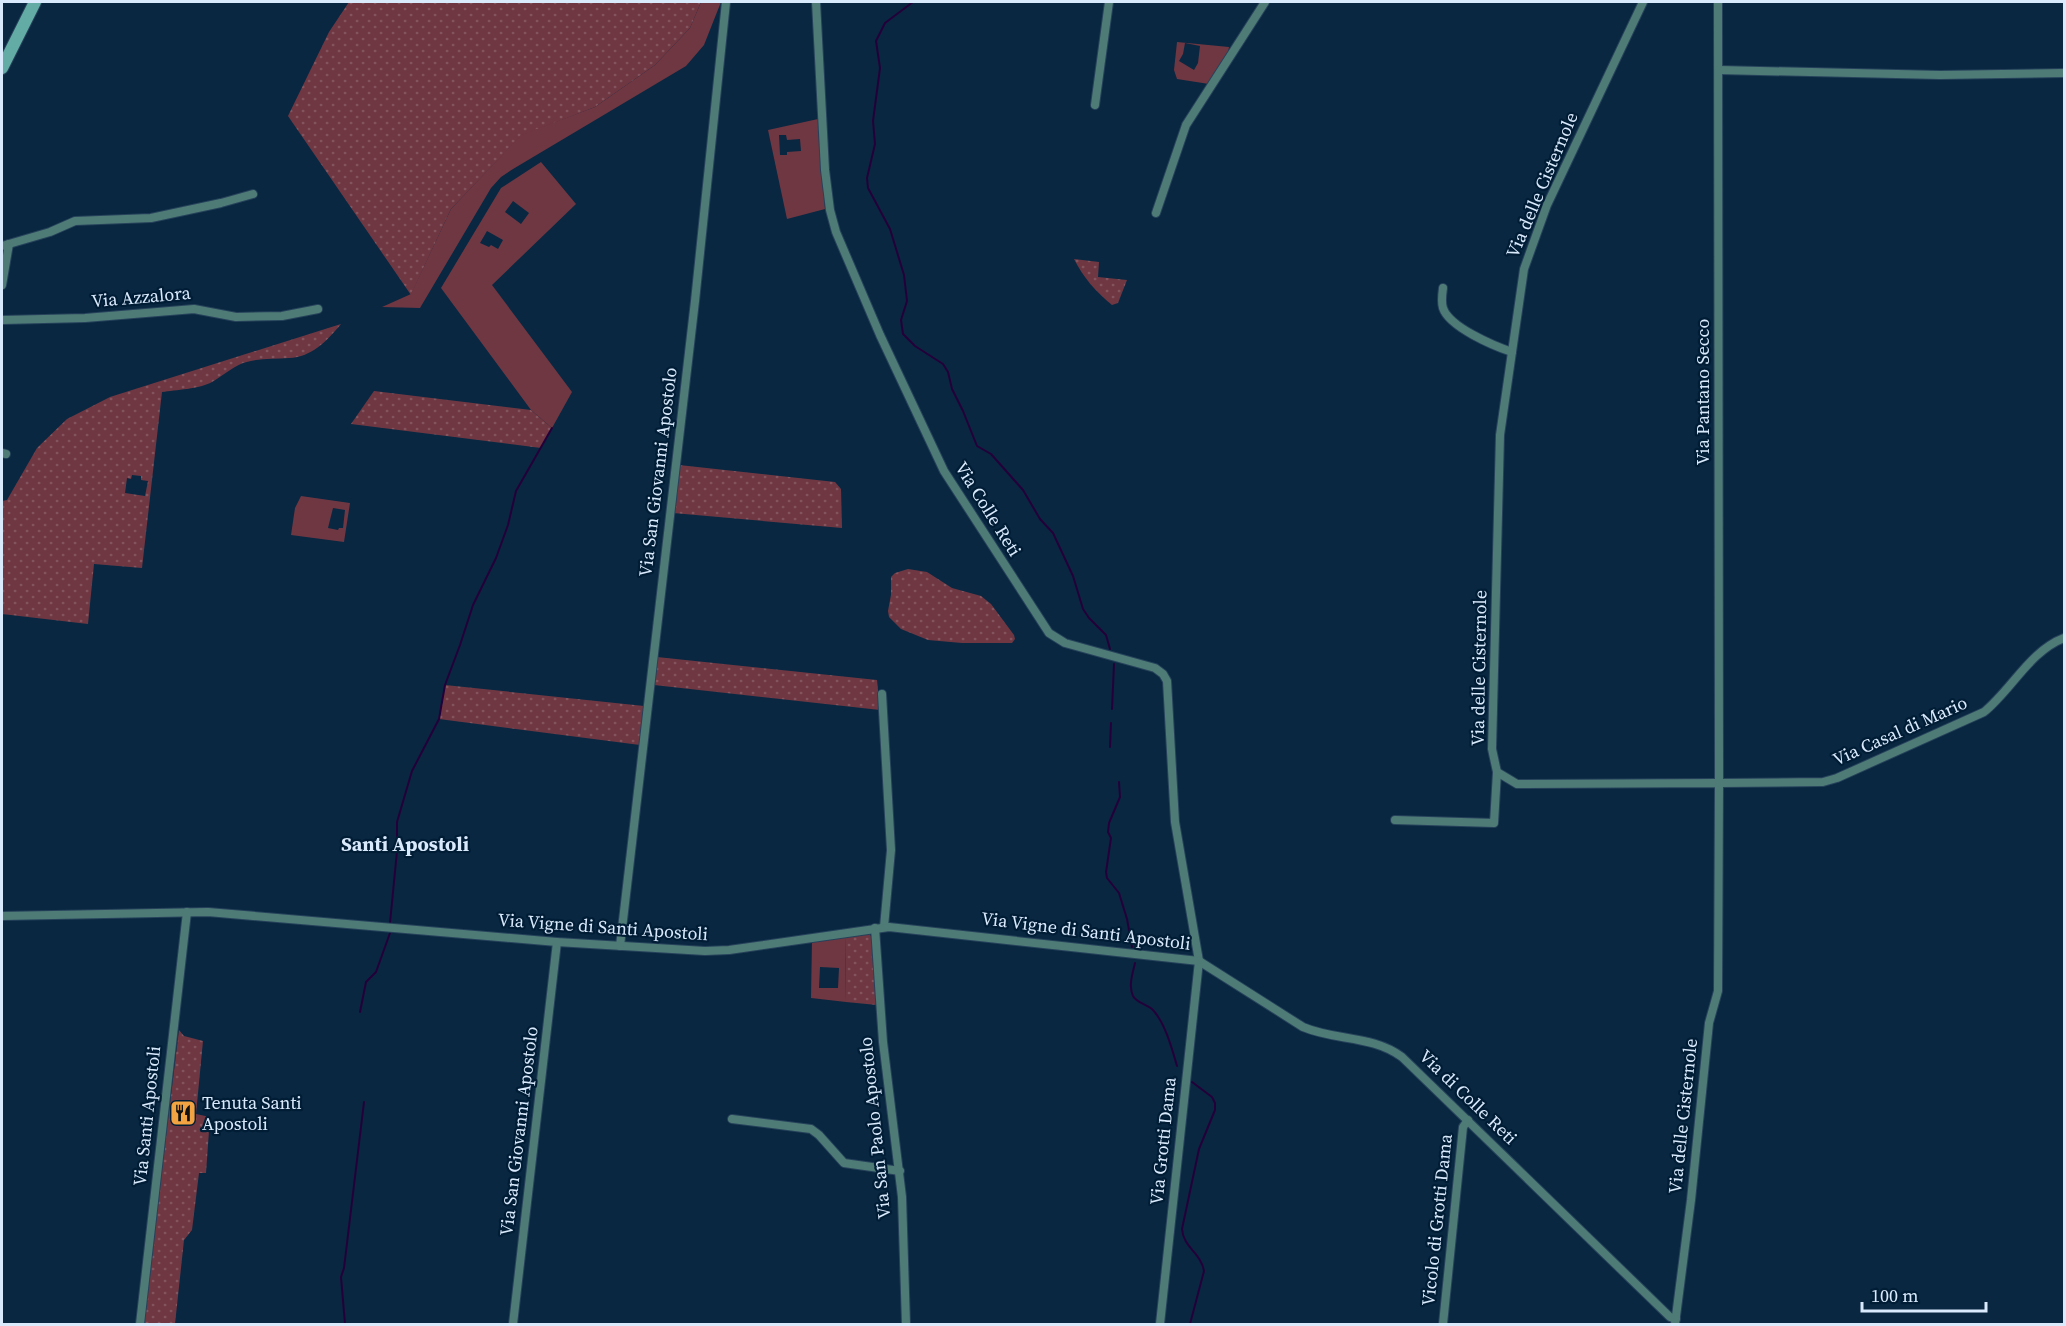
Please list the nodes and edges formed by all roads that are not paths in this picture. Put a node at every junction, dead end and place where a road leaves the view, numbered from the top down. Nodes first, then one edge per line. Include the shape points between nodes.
1 (35, 2) edge
2 (726, 2) edge
3 (816, 2) edge
4 (1109, 2) edge
5 (1265, 2) edge
6 (1643, 2) edge
7 (1718, 2) edge
8 (2, 68) edge
9 (1719, 70) junction
10 (2064, 73) edge
11 (1095, 105) dead end
12 (253, 194) dead end
13 (1156, 213) dead end
14 (5, 245) edge
15 (2, 285) edge
16 (1443, 288) dead end
17 (318, 309) dead end
18 (2, 320) edge
19 (1512, 352) junction
20 (2064, 638) edge
21 (882, 694) dead end
22 (1497, 772) junction
23 (1719, 783) junction
24 (1395, 820) dead end
25 (187, 912) junction
26 (2, 916) edge
27 (880, 927) junction
28 (557, 942) junction
29 (620, 946) junction
30 (1199, 961) junction
31 (732, 1119) dead end
32 (1468, 1120) junction
33 (900, 1171) junction
34 (1676, 1322) edge
35 (140, 1324) edge
36 (513, 1324) edge
37 (906, 1324) edge
38 (1160, 1324) edge
39 (1443, 1324) edge

1 - 8 street
2 - 29 street, Via San Giovanni Apostolo
3 - 30 street, Via Colle Reti via 824,164 832,219 880,335 944,471 1049,633 1065,643 1155,668 1166,679 1175,822
4 - 11 street
5 - 13 street via 1186,125
6 - 19 street, Via delle Cisternole via 1535,236 1524,269
7 - 9 street, Via Pantano Secco
9 - 10 street via 1940,75
9 - 23 street, Via Pantano Secco
12 - 14 street via 151,218 75,221
14 - 15 street
16 - 19 street via 1443,309 1448,316 1471,335
17 - 18 street, Via Azzalora via 282,316 232,316 194,309
19 - 22 street, Via delle Cisternole via 1500,435 1492,749
20 - 23 street, Via Casal di Mario via 2042,650 1984,712 1837,778 1823,782
21 - 27 street, Via San Paolo Apostolo via 891,844
22 - 23 street via 1517,784
22 - 24 street, Via delle Cisternole via 1494,823
23 - 34 street, Via delle Cisternole via 1718,991 1709,1023
25 - 26 street, Via Vigne di Santi Apostoli
25 - 28 street, Via Vigne di Santi Apostoli
25 - 35 street, Via Santi Apostoli
27 - 29 street, Via Vigne di Santi Apostoli via 717,951
27 - 30 street, Via Vigne di Santi Apostoli
27 - 33 street, Via San Paolo Apostolo via 883,1042
28 - 29 street, Via Vigne di Santi Apostoli
28 - 36 street, Via San Giovanni Apostolo
30 - 32 street, Via di Colle Reti via 1303,1027 1368,1041 1396,1053
30 - 38 street, Via Grotti Dama
31 - 33 street via 808,1128 846,1164
32 - 34 street, Via di Colle Reti
32 - 39 street, Vicolo di Grotti Dama via 1463,1127
33 - 37 street, Via San Paolo Apostolo

